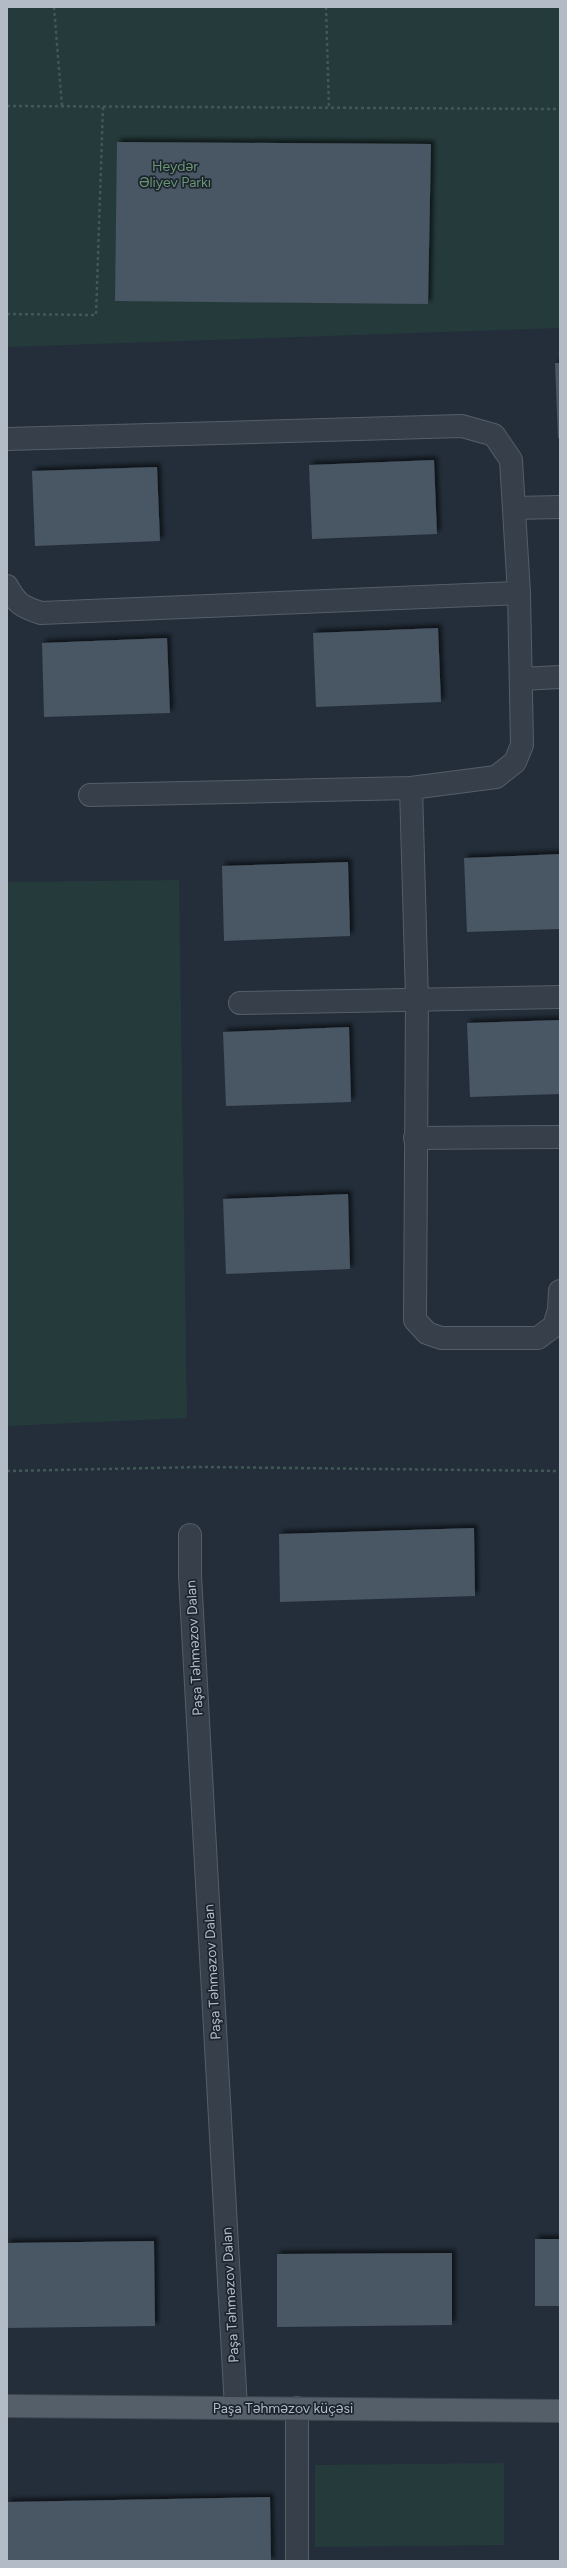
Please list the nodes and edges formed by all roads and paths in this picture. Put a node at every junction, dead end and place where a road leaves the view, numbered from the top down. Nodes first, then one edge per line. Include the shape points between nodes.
1 (54, 7) edge
2 (326, 7) edge
3 (7, 106) edge
4 (62, 106) junction
5 (103, 106) junction
6 (329, 109) junction
7 (560, 109) edge
8 (7, 314) edge
9 (7, 439) edge
10 (560, 507) edge
11 (514, 508) junction
12 (7, 586) edge
13 (519, 593) junction
14 (560, 677) edge
15 (521, 679) junction
16 (411, 788) junction
17 (90, 795) dead end
18 (560, 997) edge
19 (417, 1000) junction
20 (240, 1003) dead end
21 (560, 1137) edge
22 (414, 1138) junction
23 (560, 1141) edge
24 (560, 1291) edge
25 (7, 1471) edge
26 (560, 1471) edge
27 (190, 1536) dead end
28 (7, 2406) edge
29 (236, 2408) junction
30 (297, 2408) junction
31 (560, 2411) edge
32 (297, 2561) edge

1 - 4 path
2 - 6 path
3 - 4 path
4 - 5 path
5 - 6 path
5 - 8 path via 96,315
6 - 7 path
9 - 11 street via 462,426 494,435 511,460
10 - 11 street
11 - 13 street
12 - 13 street via 15,600 24,608 41,613
13 - 15 street
14 - 15 street
15 - 16 street via 522,745 515,762 496,777
16 - 17 street
16 - 19 street
18 - 19 street
19 - 20 street
19 - 22 street
21 - 22 street
21 - 23 street
22 - 24 street via 415,1320 427,1333 441,1338 538,1338 554,1326 559,1310
25 - 26 path via 202,1467
27 - 29 street, Paşa Təhməzov Dalan via 190,1584
28 - 29 main road, Paşa Təhməzov küçəsi
29 - 30 main road, Paşa Təhməzov küçəsi
30 - 31 main road, Paşa Təhməzov küçəsi
30 - 32 street

